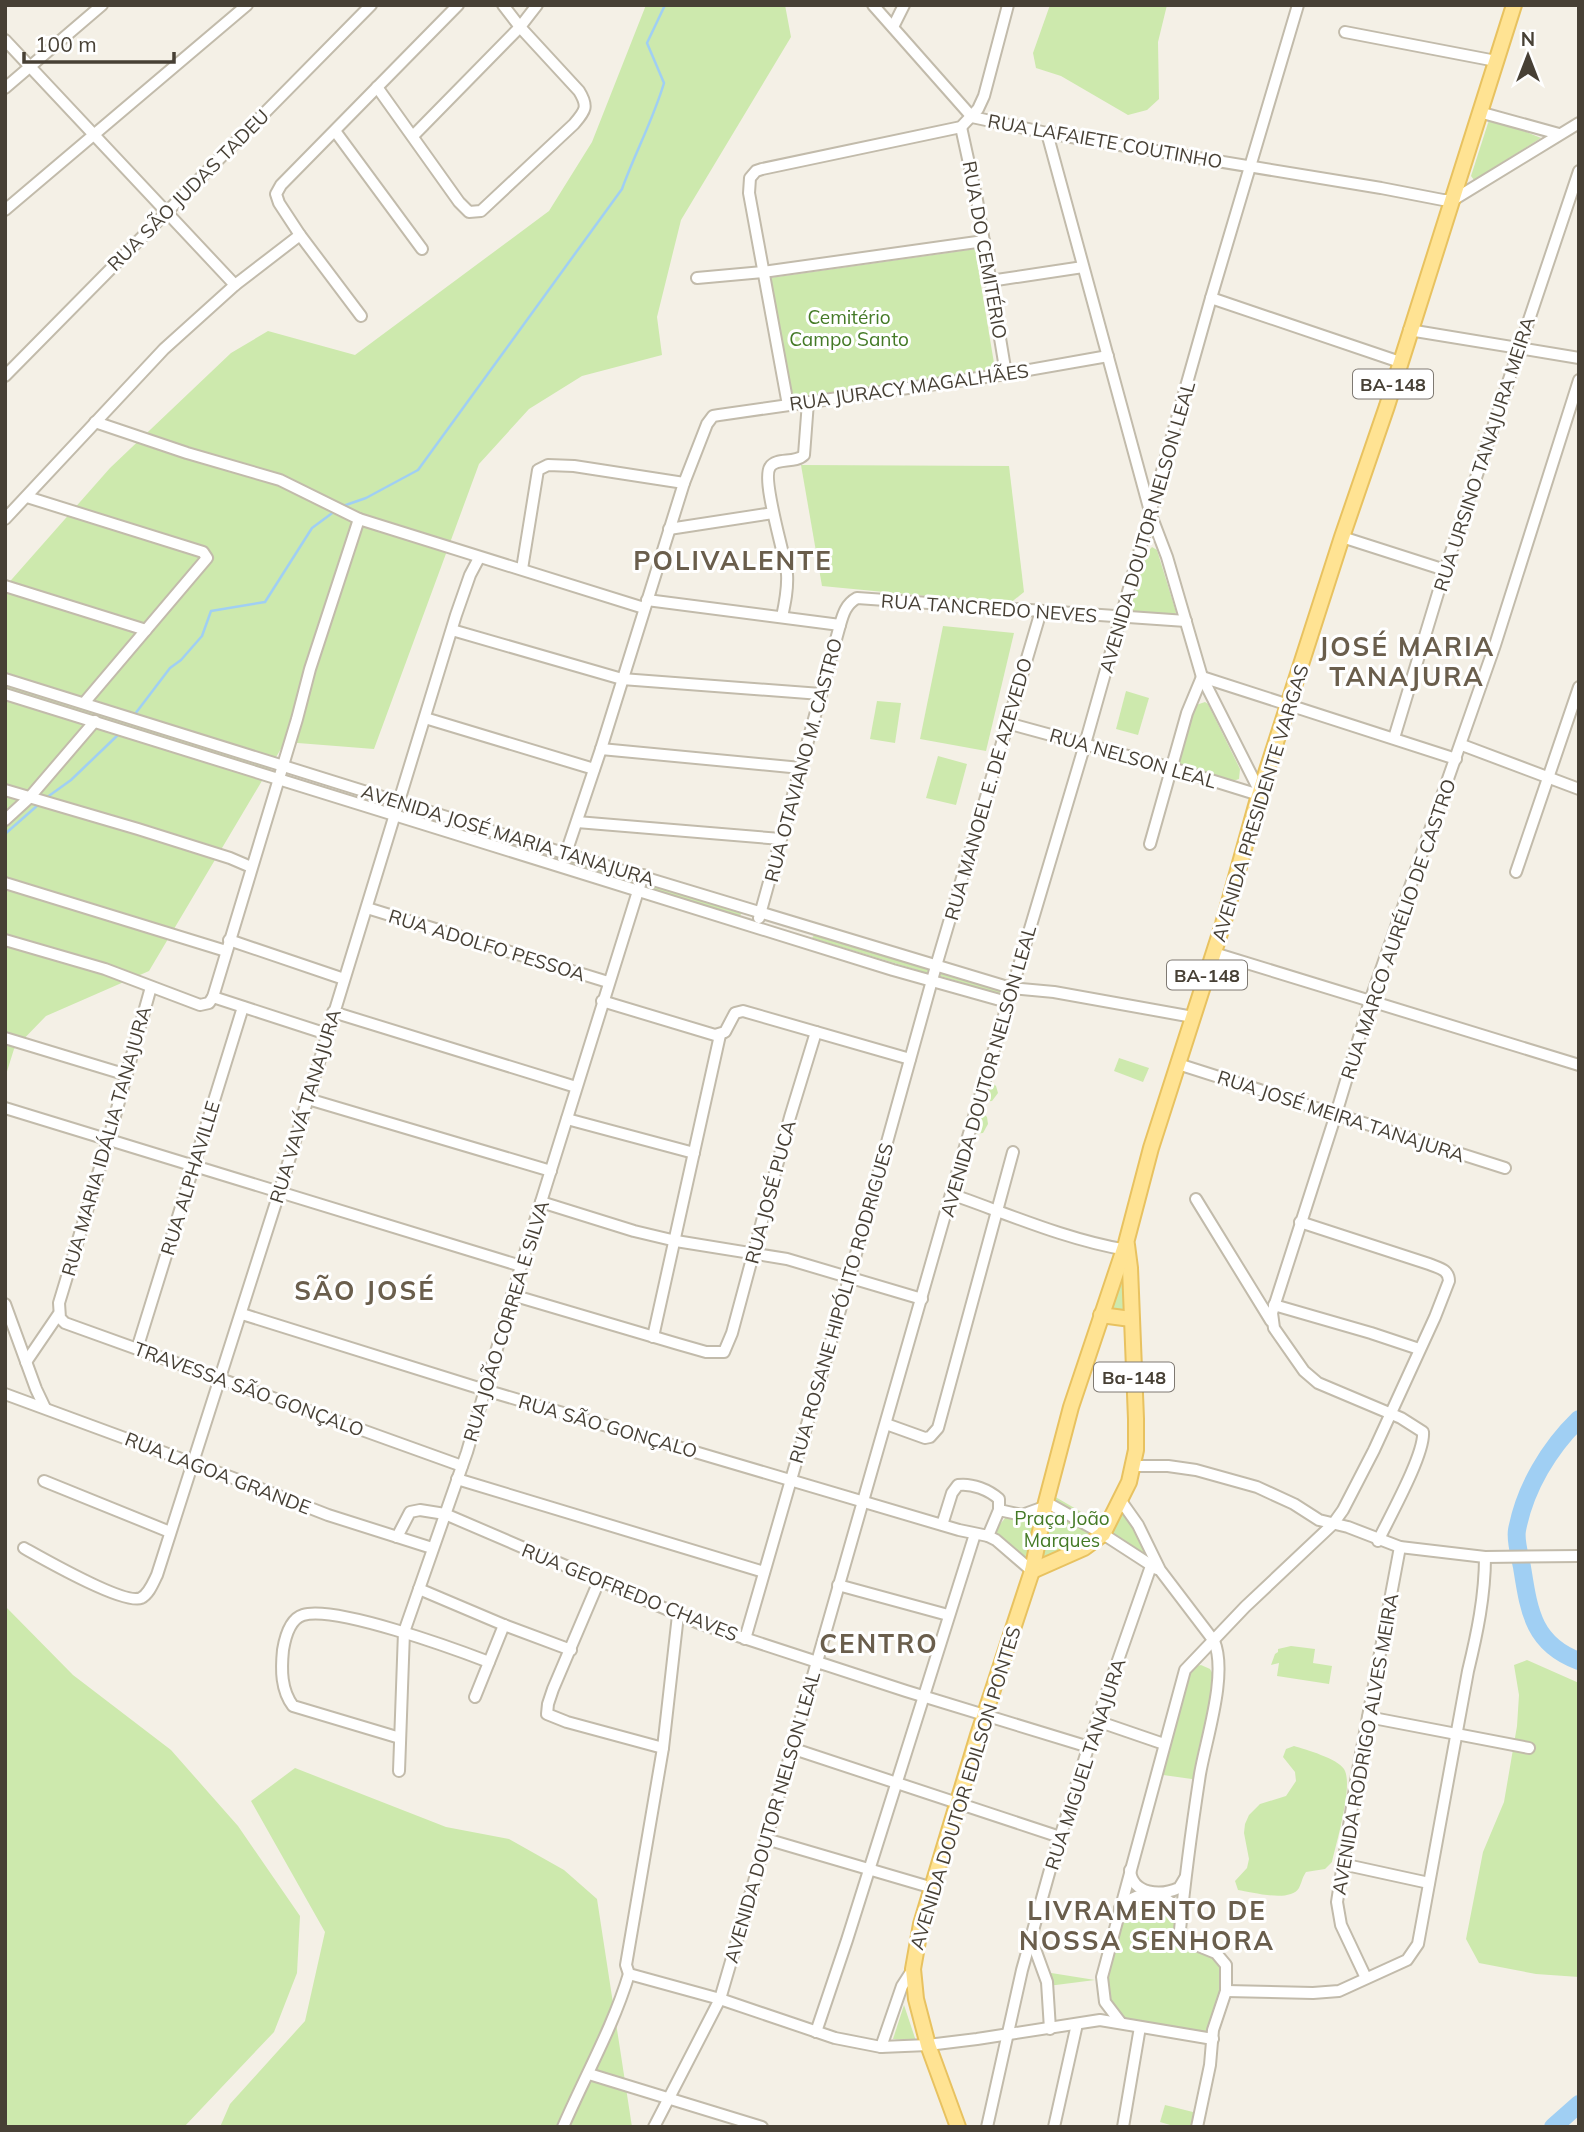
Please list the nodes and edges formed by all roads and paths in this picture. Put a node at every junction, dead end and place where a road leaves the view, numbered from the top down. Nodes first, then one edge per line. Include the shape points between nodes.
1 (102, 5) edge
2 (247, 5) edge
3 (371, 5) edge
4 (458, 5) edge
5 (503, 5) edge
6 (537, 5) edge
7 (873, 5) edge
8 (904, 5) edge
9 (1008, 5) edge
10 (1298, 5) edge
11 (1514, 5) edge
12 (520, 27) junction
13 (893, 27) junction
14 (1345, 32) dead end
15 (5, 40) edge
16 (1496, 61) junction
17 (30, 66) junction
18 (377, 87) junction
19 (5, 88) edge
20 (1479, 112) junction
21 (972, 117) junction
22 (1579, 123) edge
23 (961, 127) junction
24 (335, 131) junction
25 (1047, 133) junction
26 (94, 134) junction
27 (1559, 134) junction
28 (413, 136) junction
29 (1250, 167) junction
30 (1579, 171) edge
31 (1453, 200) junction
32 (5, 210) edge
33 (167, 210) junction
34 (300, 235) junction
35 (984, 241) junction
36 (422, 249) dead end
37 (1083, 267) junction
38 (763, 272) junction
39 (697, 278) dead end
40 (990, 281) junction
41 (235, 285) junction
42 (1211, 298) junction
43 (362, 317) dead end
44 (1409, 330) junction
45 (1519, 349) junction
46 (1108, 356) junction
47 (1579, 358) edge
48 (1400, 362) junction
49 (1006, 374) junction
50 (5, 376) edge
51 (1579, 380) edge
52 (808, 402) junction
53 (788, 405) junction
54 (95, 422) junction
55 (684, 482) junction
56 (27, 497) junction
57 (773, 513) junction
58 (1151, 515) junction
59 (5, 519) edge
60 (359, 519) junction
61 (669, 529) junction
62 (1342, 537) junction
63 (479, 558) junction
64 (522, 569) junction
65 (1445, 570) junction
66 (5, 586) edge
67 (857, 598) joint
68 (645, 604) junction
69 (1041, 611) junction
70 (782, 617) junction
71 (1121, 618) junction
72 (1186, 621) junction
73 (840, 625) junction
74 (146, 630) junction
75 (452, 630) junction
76 (1202, 677) junction
77 (5, 679) edge
78 (622, 679) junction
79 (1579, 687) edge
80 (5, 694) edge
81 (821, 694) junction
82 (84, 703) junction
83 (1288, 706) junction
84 (425, 718) junction
85 (95, 721) junction
86 (1007, 723) junction
87 (1394, 738) junction
88 (1085, 744) junction
89 (1462, 745) junction
90 (601, 749) junction
91 (257, 757) junction
92 (1453, 758) junction
93 (282, 765) junction
94 (801, 768) junction
95 (1172, 768) junction
96 (594, 769) junction
97 (253, 772) junction
98 (1546, 778) junction
99 (278, 780) junction
100 (1579, 789) edge
101 (5, 790) edge
102 (1259, 794) junction
103 (29, 798) junction
104 (398, 802) junction
105 (394, 817) junction
106 (5, 820) edge
107 (463, 821) junction
108 (577, 822) junction
109 (458, 836) junction
110 (782, 839) junction
111 (1150, 844) dead end
112 (566, 853) junction
113 (251, 867) junction
114 (561, 868) junction
115 (1516, 872) dead end
116 (643, 875) junction
117 (5, 883) edge
118 (638, 891) junction
119 (366, 908) junction
120 (761, 913) junction
121 (756, 928) junction
122 (5, 940) edge
123 (227, 946) junction
124 (1214, 953) junction
125 (936, 966) junction
126 (344, 979) junction
127 (932, 981) junction
128 (608, 982) junction
129 (151, 987) junction
130 (1011, 988) junction
131 (213, 997) junction
132 (603, 1001) junction
133 (1370, 1001) junction
134 (1007, 1002) junction
135 (243, 1007) junction
136 (333, 1012) junction
137 (1193, 1017) junction
138 (816, 1032) junction
139 (327, 1034) junction
140 (720, 1035) junction
141 (7, 1040) edge
142 (910, 1059) junction
143 (1178, 1064) junction
144 (1579, 1065) edge
145 (127, 1075) junction
146 (576, 1087) junction
147 (308, 1099) junction
148 (5, 1108) edge
149 (1336, 1114) junction
150 (567, 1119) junction
151 (108, 1142) junction
152 (1013, 1152) dead end
153 (694, 1153) junction
154 (195, 1167) junction
155 (1505, 1168) dead end
156 (551, 1171) junction
157 (279, 1193) junction
158 (951, 1194) junction
159 (1196, 1199) dead end
160 (541, 1202) junction
161 (996, 1211) junction
162 (1300, 1222) junction
163 (676, 1241) junction
164 (1126, 1247) junction
165 (754, 1253) junction
166 (521, 1266) junction
167 (849, 1279) junction
168 (513, 1295) junction
169 (922, 1298) junction
170 (5, 1304) edge
171 (1274, 1305) junction
172 (242, 1314) junction
173 (58, 1315) junction
174 (1101, 1315) junction
175 (1131, 1319) junction
176 (1271, 1321) junction
177 (653, 1337) junction
178 (137, 1349) junction
179 (1419, 1349) junction
180 (26, 1362) junction
181 (219, 1379) junction
182 (485, 1390) junction
183 (5, 1394) edge
184 (46, 1408) junction
185 (1389, 1414) junction
186 (886, 1424) junction
187 (192, 1463) junction
188 (462, 1466) junction
189 (1133, 1466) junction
190 (457, 1479) junction
191 (790, 1479) junction
192 (44, 1481) dead end
193 (863, 1500) junction
194 (1121, 1501) junction
195 (1045, 1504) junction
196 (999, 1510) junction
197 (445, 1514) junction
198 (1333, 1524) junction
199 (942, 1525) junction
200 (170, 1532) junction
201 (975, 1534) junction
202 (1102, 1534) junction
203 (988, 1536) junction
204 (397, 1537) junction
205 (1378, 1541) junction
206 (24, 1548) dead end
207 (432, 1548) junction
208 (1400, 1548) junction
209 (1579, 1556) edge
210 (1485, 1557) junction
211 (1155, 1568) junction
212 (1032, 1571) junction
213 (764, 1572) junction
214 (599, 1581) junction
215 (838, 1585) junction
216 (419, 1589) junction
217 (678, 1615) junction
218 (948, 1615) junction
219 (504, 1625) junction
220 (404, 1632) junction
221 (745, 1639) junction
222 (1214, 1641) junction
223 (571, 1650) junction
224 (818, 1661) junction
225 (489, 1662) junction
226 (923, 1696) junction
227 (475, 1697) dead end
228 (984, 1716) junction
229 (1368, 1717) junction
230 (1097, 1721) junction
231 (1457, 1735) junction
232 (400, 1738) junction
233 (1164, 1744) junction
234 (1088, 1746) junction
235 (663, 1748) junction
236 (791, 1748) junction
237 (1529, 1748) dead end
238 (399, 1771) dead end
239 (897, 1783) junction
240 (957, 1802) junction
241 (1060, 1837) junction
242 (766, 1839) junction
243 (1342, 1864) junction
244 (1130, 1869) junction
245 (868, 1870) junction
246 (1186, 1875) junction
247 (1429, 1883) junction
248 (933, 1888) junction
249 (1120, 1907) junction
250 (1181, 1919) junction
251 (1031, 1938) junction
252 (913, 1969) junction
253 (629, 1974) junction
254 (1366, 1978) junction
255 (1226, 1991) junction
256 (720, 1999) junction
257 (1105, 2002) junction
258 (1100, 2020) junction
259 (1121, 2023) junction
260 (1077, 2024) junction
261 (1140, 2027) junction
262 (1050, 2029) junction
263 (816, 2032) junction
264 (1007, 2035) junction
265 (1213, 2039) junction
266 (928, 2045) junction
267 (881, 2046) junction
268 (589, 2074) junction
269 (669, 2098) junction
270 (563, 2127) edge
271 (654, 2127) edge
272 (762, 2127) edge
273 (958, 2127) edge
274 (987, 2127) edge
275 (1054, 2127) edge
276 (1123, 2127) edge
277 (1197, 2127) edge

1 - 17 street
2 - 26 street
3 - 33 street, RUA SÃO JUDAS TADEU
4 - 18 street
5 - 12 street
6 - 12 street
7 - 13 street
8 - 13 street
9 - 21 street via 984,96
10 - 29 street, AVENIDA DOUTOR NELSON LEAL
11 - 16 main road, AVENIDA PRESIDENTE VARGAS / BA-148
12 - 28 street
12 - 28 street via 585,100 583,113 574,124 476,213 459,202
13 - 21 street
14 - 16 street
15 - 17 street
16 - 20 main road, AVENIDA PRESIDENTE VARGAS / BA-148
17 - 19 street
17 - 26 street
18 - 24 street
18 - 28 street
20 - 27 street
20 - 31 main road, AVENIDA PRESIDENTE VARGAS / BA-148
21 - 23 street, RUA LAFAIETE COUTINHO
21 - 25 street, RUA LAFAIETE COUTINHO
22 - 27 street
23 - 35 street, RUA DO CEMITÉRIO
23 - 38 street, RUA LAFAIETE COUTINHO via 752,174 749,184
24 - 34 street via 276,194
24 - 36 street
25 - 29 street, RUA LAFAIETE COUTINHO
25 - 37 street
26 - 32 street
26 - 33 street
27 - 31 street
29 - 31 street, RUA LAFAIETE COUTINHO
29 - 42 street, AVENIDA DOUTOR NELSON LEAL
30 - 45 street, RUA URSINO TANAJURA MEIRA
31 - 44 main road, AVENIDA PRESIDENTE VARGAS / BA-148
33 - 41 street
33 - 50 street, RUA SÃO JUDAS TADEU
34 - 41 street
34 - 43 street
35 - 38 street
35 - 40 street, RUA DO CEMITÉRIO
37 - 40 street
37 - 46 street
38 - 39 street
38 - 53 street
40 - 49 street, RUA DO CEMITÉRIO
41 - 54 street via 164,349
42 - 48 street
42 - 58 street, AVENIDA DOUTOR NELSON LEAL
44 - 45 street
44 - 48 main road, AVENIDA PRESIDENTE VARGAS / BA-148
45 - 47 street
45 - 65 street, RUA URSINO TANAJURA MEIRA
46 - 49 street, RUA JURACY MAGALHÃES
46 - 58 street
48 - 62 main road, AVENIDA PRESIDENTE VARGAS / BA-148
49 - 52 street, RUA JURACY MAGALHÃES
51 - 89 street, RUA MARCO AURÉLIO DE CASTRO
52 - 53 street, RUA JURACY MAGALHÃES
52 - 57 street via 804,455 769,468
53 - 55 street, RUA JURACY MAGALHÃES via 710,420
54 - 56 street
54 - 60 street via 280,480
55 - 61 street
55 - 64 street via 574,466 548,465 538,470
56 - 59 street
56 - 74 street via 203,552 207,558
57 - 61 street
57 - 70 street via 787,574
58 - 71 street, AVENIDA DOUTOR NELSON LEAL
58 - 72 street
60 - 63 street
60 - 93 street
61 - 68 street
62 - 65 street
62 - 83 main road, AVENIDA PRESIDENTE VARGAS / BA-148
63 - 64 street
63 - 75 street, RUA VAVÁ TANAJURA
64 - 68 street
65 - 87 street, RUA URSINO TANAJURA MEIRA
66 - 74 street
67 - 69 street, RUA TANCREDO NEVES
67 - 73 street, RUA OTAVIANO M. CASTRO via 848,604
68 - 70 street
68 - 78 street
69 - 71 street, RUA TANCREDO NEVES
69 - 86 street, RUA MANOEL E. DE AZEVEDO
70 - 73 street
71 - 72 street, RUA TANCREDO NEVES
71 - 88 street, AVENIDA DOUTOR NELSON LEAL
72 - 76 street
73 - 81 street, RUA OTAVIANO M. CASTRO
74 - 82 street
75 - 78 street
75 - 84 street, RUA VAVÁ TANAJURA
76 - 83 street
76 - 95 street
76 - 102 street
77 - 82 street, AVENIDA JOSÉ MARIA TANAJURA
78 - 81 street
78 - 90 street
79 - 98 street
80 - 85 street, AVENIDA JOSÉ MARIA TANAJURA
81 - 94 street, RUA OTAVIANO M. CASTRO
82 - 91 street, AVENIDA JOSÉ MARIA TANAJURA
83 - 87 street
83 - 102 main road, AVENIDA PRESIDENTE VARGAS / BA-148
84 - 96 street
84 - 104 street, RUA VAVÁ TANAJURA
85 - 97 street, AVENIDA JOSÉ MARIA TANAJURA
85 - 103 street
86 - 88 street, RUA NELSON LEAL
86 - 125 street, RUA MANOEL E. DE AZEVEDO
87 - 92 street
88 - 95 street, RUA NELSON LEAL
88 - 130 street, AVENIDA DOUTOR NELSON LEAL
89 - 92 street, RUA MARCO AURÉLIO DE CASTRO
89 - 98 street
90 - 94 street
90 - 96 street
91 - 93 street, AVENIDA JOSÉ MARIA TANAJURA
91 - 97 street
92 - 133 street, RUA MARCO AURÉLIO DE CASTRO
93 - 99 street
93 - 104 street, AVENIDA JOSÉ MARIA TANAJURA
94 - 110 street, RUA OTAVIANO M. CASTRO
95 - 102 street, RUA NELSON LEAL
95 - 111 street
96 - 108 street
97 - 99 street, AVENIDA JOSÉ MARIA TANAJURA
98 - 100 street
98 - 115 street
99 - 105 street, AVENIDA JOSÉ MARIA TANAJURA
99 - 113 street
101 - 103 street
102 - 124 main road, AVENIDA PRESIDENTE VARGAS / BA-148
103 - 106 street
103 - 113 street
104 - 105 street, RUA VAVÁ TANAJURA
104 - 107 street, AVENIDA JOSÉ MARIA TANAJURA
105 - 109 street, AVENIDA JOSÉ MARIA TANAJURA
105 - 119 street, RUA VAVÁ TANAJURA
107 - 109 street
107 - 112 street, AVENIDA JOSÉ MARIA TANAJURA
108 - 110 street
108 - 112 street
109 - 114 street, AVENIDA JOSÉ MARIA TANAJURA
110 - 120 street, RUA OTAVIANO M. CASTRO
112 - 114 street
112 - 116 street, AVENIDA JOSÉ MARIA TANAJURA
113 - 123 street
114 - 118 street, AVENIDA JOSÉ MARIA TANAJURA
116 - 118 street, RUA JOÃO CORREA E SILVA
116 - 120 street, AVENIDA JOSÉ MARIA TANAJURA
117 - 123 street
118 - 121 street, AVENIDA JOSÉ MARIA TANAJURA
118 - 128 street, RUA JOÃO CORREA E SILVA
119 - 126 street, RUA VAVÁ TANAJURA
119 - 128 street, RUA ADOLFO PESSOA
120 - 121 street, RUA OTAVIANO M. CASTRO
120 - 125 street, AVENIDA JOSÉ MARIA TANAJURA
121 - 127 street, AVENIDA JOSÉ MARIA TANAJURA
122 - 129 street
123 - 126 street
123 - 131 street
124 - 133 street
124 - 137 main road, AVENIDA PRESIDENTE VARGAS / BA-148
125 - 127 street, RUA ROSANE HIPÓLITO RODRIGUES
125 - 130 street, AVENIDA JOSÉ MARIA TANAJURA
126 - 136 street, RUA VAVÁ TANAJURA
127 - 134 street, AVENIDA JOSÉ MARIA TANAJURA
127 - 142 street, RUA ROSANE HIPÓLITO RODRIGUES
128 - 132 street, RUA JOÃO CORREA E SILVA
129 - 131 street via 200,1005
129 - 145 street, RUA MARIA IDÁLIA TANAJURA
130 - 134 street, AVENIDA DOUTOR NELSON LEAL
130 - 137 street, AVENIDA JOSÉ MARIA TANAJURA
131 - 135 street
132 - 140 street
132 - 146 street, RUA JOÃO CORREA E SILVA
133 - 144 street
133 - 149 street, RUA MARCO AURÉLIO DE CASTRO
134 - 158 street, AVENIDA DOUTOR NELSON LEAL
135 - 139 street
135 - 154 street, RUA ALPHAVILLE
136 - 139 street, RUA VAVÁ TANAJURA
136 - 146 street
137 - 143 main road, AVENIDA PRESIDENTE VARGAS / BA-148
138 - 140 street via 738,1011
138 - 142 street
138 - 165 street, RUA JOSÉ PUCA
139 - 147 street, RUA VAVÁ TANAJURA
140 - 153 street
141 - 145 street
142 - 167 street, RUA ROSANE HIPÓLITO RODRIGUES
143 - 149 street, RUA JOSÉ MEIRA TANAJURA
143 - 164 main road, AVENIDA PRESIDENTE VARGAS / BA-148
145 - 151 street, RUA MARIA IDÁLIA TANAJURA
146 - 150 street, RUA JOÃO CORREA E SILVA
147 - 156 street
147 - 157 street, RUA VAVÁ TANAJURA
148 - 151 street
149 - 155 street, RUA JOSÉ MEIRA TANAJURA
149 - 162 street
150 - 153 street
150 - 156 street, RUA JOÃO CORREA E SILVA
151 - 154 street
151 - 173 street, RUA MARIA IDÁLIA TANAJURA
152 - 161 street
153 - 163 street
154 - 157 street
154 - 178 street, RUA ALPHAVILLE
156 - 160 street, RUA JOÃO CORREA E SILVA
157 - 166 street
157 - 172 street, RUA VAVÁ TANAJURA
158 - 161 street
158 - 169 street, AVENIDA DOUTOR NELSON LEAL
159 - 176 street
160 - 163 street
160 - 166 street, RUA JOÃO CORREA E SILVA
161 - 164 street via 1107,1247
161 - 186 street via 937,1427 925,1437
162 - 171 street
162 - 179 street via 1446,1271 1446,1292
163 - 165 street
163 - 177 street
164 - 174 main road, BA-148
164 - 175 main road, Ba-148
165 - 167 street
165 - 177 street, RUA JOSÉ PUCA via 724,1352 706,1352
166 - 168 street, RUA JOÃO CORREA E SILVA
167 - 169 street
167 - 191 street, RUA ROSANE HIPÓLITO RODRIGUES
168 - 177 street
168 - 182 street, RUA JOÃO CORREA E SILVA
169 - 186 street, AVENIDA DOUTOR NELSON LEAL
170 - 180 street
171 - 176 street
171 - 179 street
172 - 181 street, RUA VAVÁ TANAJURA
172 - 182 street, RUA SÃO GONÇALO
173 - 178 street, TRAVESSA SÃO GONÇALO via 65,1322
173 - 180 street
174 - 175 main road
174 - 195 main road, BA-148
175 - 189 main road, Ba-148 via 1136,1419
176 - 185 street via 1304,1371 1318,1383
178 - 181 street, TRAVESSA SÃO GONÇALO
179 - 185 street
180 - 184 street
181 - 187 street, RUA VAVÁ TANAJURA
181 - 188 street, TRAVESSA SÃO GONÇALO
182 - 188 street, RUA JOÃO CORREA E SILVA
182 - 191 street, RUA SÃO GONÇALO
183 - 184 street, RUA LAGOA GRANDE
184 - 187 street, RUA LAGOA GRANDE
185 - 198 street
185 - 205 street via 1421,1429 1424,1436
186 - 193 street, AVENIDA DOUTOR NELSON LEAL
187 - 200 street, RUA VAVÁ TANAJURA
187 - 204 street, RUA LAGOA GRANDE
188 - 190 street, RUA JOÃO CORREA E SILVA
189 - 194 main road, Ba-148
189 - 198 street via 1186,1468 1247,1484
190 - 197 street, RUA JOÃO CORREA E SILVA
190 - 213 street
191 - 193 street, RUA SÃO GONÇALO
191 - 213 street, RUA ROSANE HIPÓLITO RODRIGUES
192 - 200 street
193 - 199 street, RUA SÃO GONÇALO
193 - 215 street, AVENIDA DOUTOR NELSON LEAL
194 - 202 main road, Ba-148
194 - 211 street via 1143,1535
195 - 196 street via 1022,1515
195 - 202 street
195 - 212 main road, BA-148
196 - 199 street via 999,1499 991,1493 958,1485 951,1493
196 - 203 street
197 - 204 street via 410,1512
197 - 207 street, RUA JOÃO CORREA E SILVA
197 - 214 street, RUA GEOFREDO CHAVES
198 - 205 street
198 - 222 street
199 - 201 street, RUA SÃO GONÇALO
200 - 206 street, RUA VAVÁ TANAJURA via 157,1576 142,1597 131,1598 89,1583
201 - 203 street
201 - 218 street
202 - 211 street
202 - 212 main road, Ba-148 via 1084,1548
203 - 212 street
204 - 207 street, RUA LAGOA GRANDE
205 - 208 street
207 - 216 street, RUA JOÃO CORREA E SILVA
208 - 210 street
208 - 229 street, AVENIDA RODRIGO ALVES MEIRA
209 - 210 street
210 - 231 street via 1479,1627
211 - 222 street
211 - 230 street, RUA MIGUEL TANAJURA
212 - 228 main road, AVENIDA DOUTOR EDILSON PONTES
213 - 221 street, RUA ROSANE HIPÓLITO RODRIGUES
214 - 217 street, RUA GEOFREDO CHAVES
214 - 223 street
215 - 218 street
215 - 224 street, AVENIDA DOUTOR NELSON LEAL
216 - 219 street
216 - 220 street, RUA JOÃO CORREA E SILVA
217 - 221 street, RUA GEOFREDO CHAVES
217 - 235 street
218 - 226 street
219 - 223 street
219 - 225 street
220 - 225 street
220 - 232 street, RUA JOÃO CORREA E SILVA
220 - 232 street via 345,1618 302,1615 290,1628 283,1654 284,1690 293,1706
221 - 224 street, RUA GEOFREDO CHAVES
222 - 233 street via 1185,1671
222 - 246 street via 1218,1677
223 - 235 street via 548,1704 549,1715
224 - 226 street, RUA GEOFREDO CHAVES
224 - 236 street, AVENIDA DOUTOR NELSON LEAL
225 - 227 street
226 - 228 street, RUA GEOFREDO CHAVES
226 - 239 street
228 - 234 street, RUA GEOFREDO CHAVES
228 - 240 main road, AVENIDA DOUTOR EDILSON PONTES
229 - 231 street
229 - 243 street, AVENIDA RODRIGO ALVES MEIRA
230 - 233 street
230 - 234 street, RUA MIGUEL TANAJURA
231 - 237 street
231 - 247 street
232 - 238 street, RUA JOÃO CORREA E SILVA
233 - 244 street
234 - 241 street, RUA MIGUEL TANAJURA
235 - 253 street via 628,1948
236 - 239 street
236 - 242 street, AVENIDA DOUTOR NELSON LEAL
239 - 240 street
239 - 245 street
240 - 241 street
240 - 248 main road, AVENIDA DOUTOR EDILSON PONTES
241 - 251 street, RUA MIGUEL TANAJURA
242 - 245 street
242 - 256 street, AVENIDA DOUTOR NELSON LEAL
243 - 247 street
243 - 254 street, AVENIDA RODRIGO ALVES MEIRA via 1341,1925
244 - 246 street via 1138,1886 1157,1894 1179,1888
244 - 249 street
245 - 248 street
245 - 263 street
246 - 250 street
247 - 254 street via 1412,1956
248 - 252 main road, AVENIDA DOUTOR EDILSON PONTES
249 - 250 street via 1141,1894 1153,1894 1174,1905
249 - 257 street via 1101,1979
250 - 255 street via 1184,1940 1223,1958
251 - 262 street via 1047,1982
251 - 264 street, RUA MIGUEL TANAJURA
252 - 266 main road, AVENIDA DOUTOR EDILSON PONTES
252 - 267 street via 902,1986
253 - 256 street
253 - 268 street
254 - 255 street via 1339,1991
255 - 265 street
256 - 263 street
256 - 269 street, AVENIDA DOUTOR NELSON LEAL
257 - 258 street via 1107,2014
257 - 259 street
258 - 259 street
258 - 260 street
259 - 261 street
260 - 262 street
260 - 275 street
261 - 265 street
261 - 276 street
262 - 264 street
263 - 267 street
264 - 266 street
264 - 274 street, RUA MIGUEL TANAJURA
265 - 277 street
266 - 267 street
266 - 273 main road, AVENIDA DOUTOR EDILSON PONTES
268 - 269 street
268 - 270 street
269 - 271 street, AVENIDA DOUTOR NELSON LEAL
269 - 272 street

